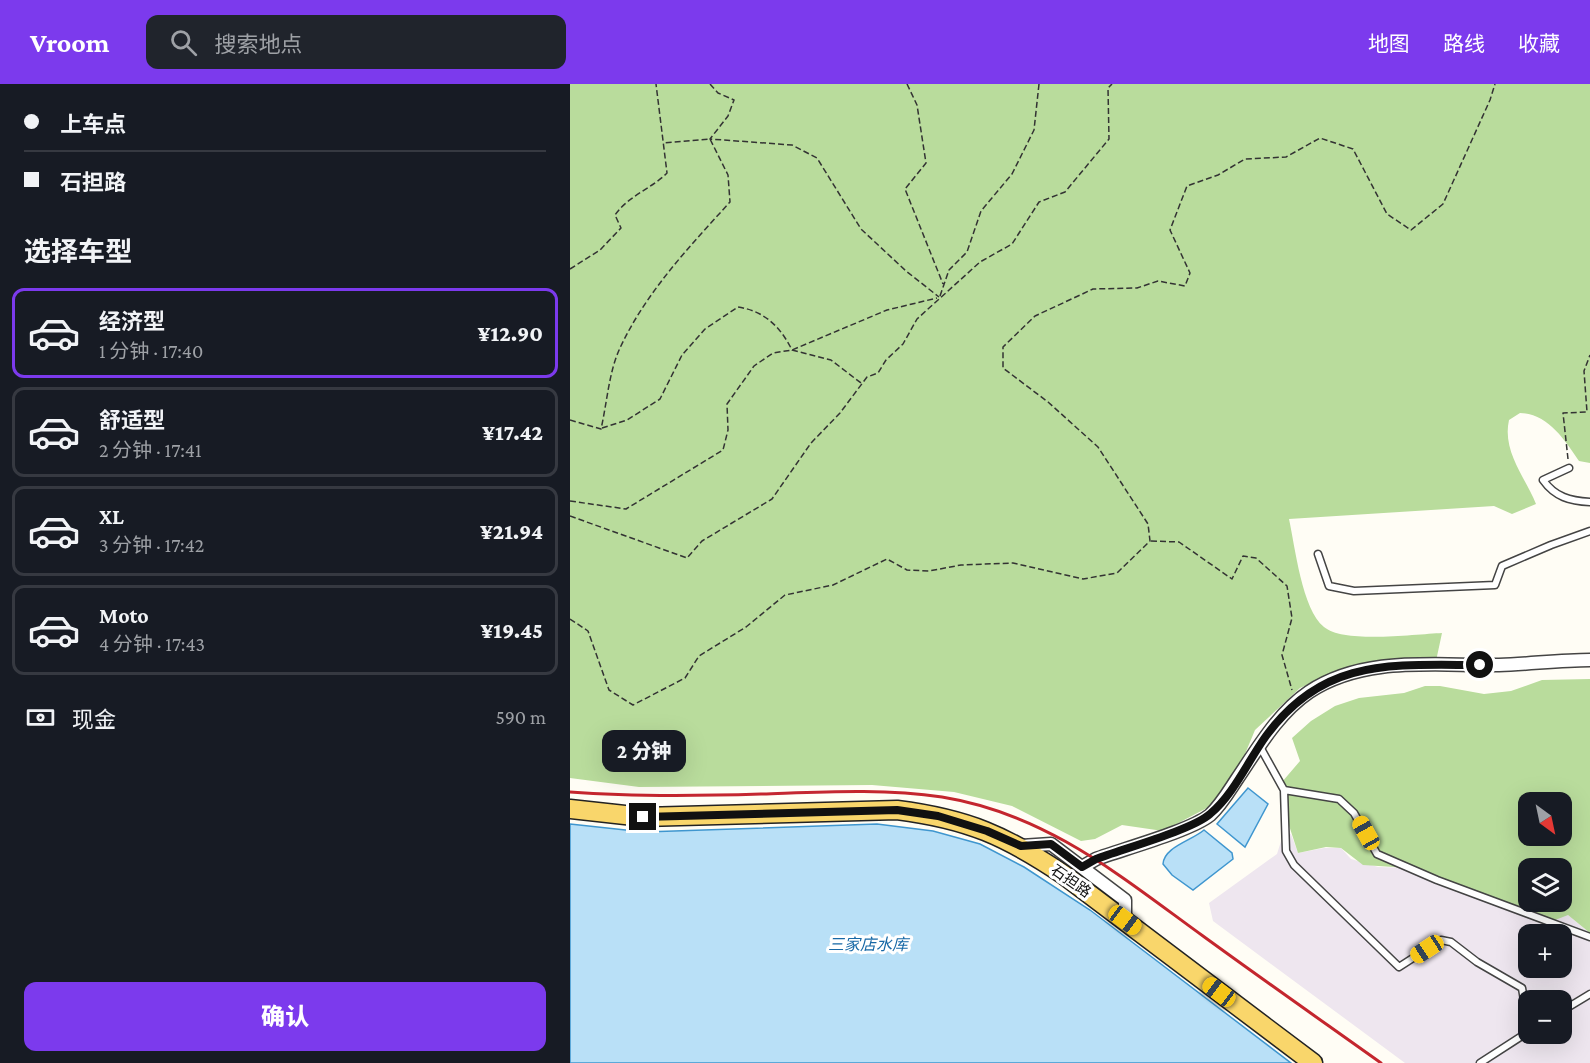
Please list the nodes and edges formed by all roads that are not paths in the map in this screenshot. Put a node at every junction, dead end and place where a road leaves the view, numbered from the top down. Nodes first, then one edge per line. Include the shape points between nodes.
1 (1569, 468) road end
2 (1590, 502) edge
3 (1590, 531) edge
4 (1318, 554) dead end
5 (1590, 660) edge
6 (1259, 745) junction
7 (1284, 790) junction
8 (570, 809) edge
9 (1021, 846) junction
10 (1082, 867) junction
11 (1125, 920) junction
12 (1590, 937) edge
13 (1522, 990) edge
14 (1590, 994) edge
15 (1572, 1005) edge
16 (1518, 1038) edge
17 (1313, 1063) edge
18 (1480, 1063) edge

1 - 2 lane via 1543,480 1553,494
3 - 4 lane via 1502,566 1494,585 1354,591 1329,586
5 - 6 street via 1391,665 1350,673 1295,702
6 - 7 lane
6 - 10 street via 1209,815
7 - 12 lane via 1339,799 1354,813 1377,854
7 - 13 lane via 1286,851 1294,865 1399,967 1441,940 1451,942
8 - 9 main road, 石担路 via 643,817 897,810 938,816
9 - 10 street via 1051,844
9 - 11 main road, 石担路
10 - 11 street via 1125,900
11 - 17 main road, 石担路
14 - 15 lane
16 - 18 lane

